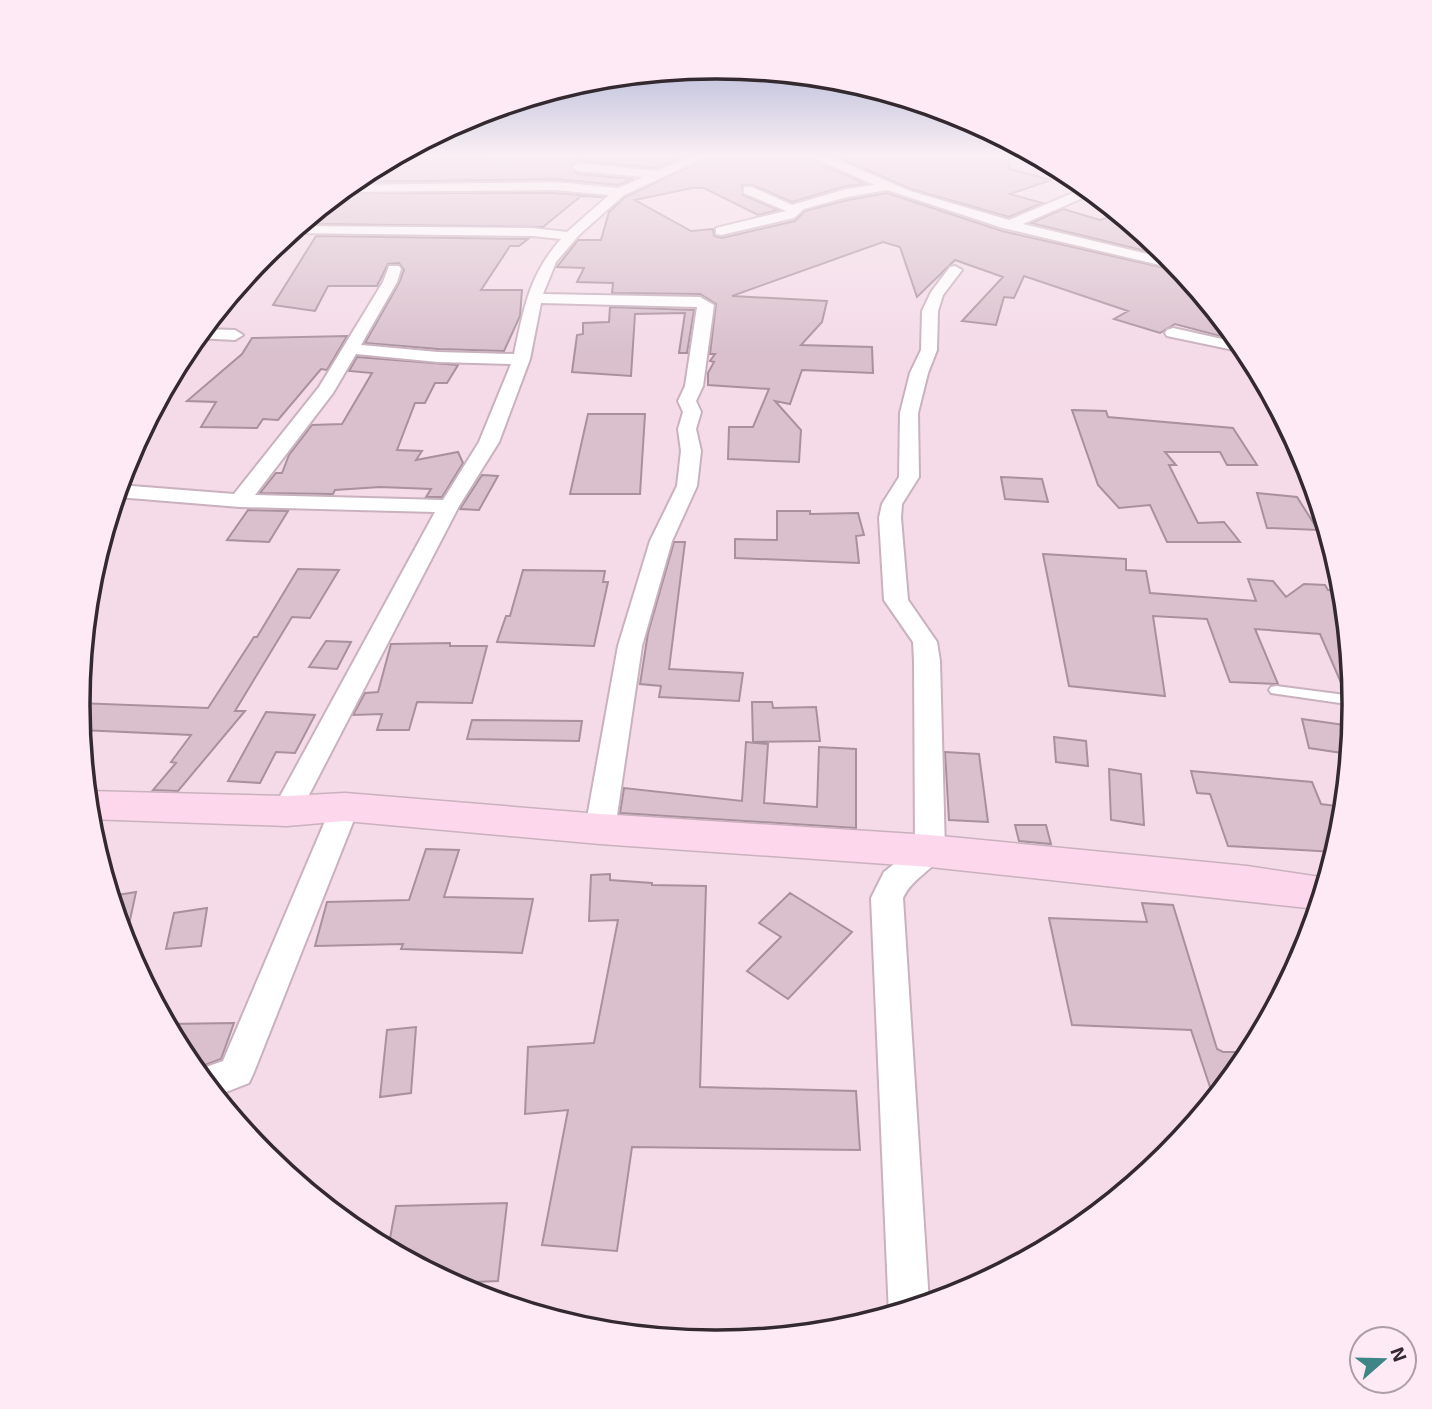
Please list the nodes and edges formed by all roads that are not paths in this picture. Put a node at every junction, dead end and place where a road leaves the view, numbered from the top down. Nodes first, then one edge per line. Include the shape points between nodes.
1 (587, 222) edge
2 (760, 222) edge
3 (998, 222) edge
4 (1016, 222) edge
5 (1008, 225) junction
6 (308, 230) edge
7 (721, 231) dead end
8 (571, 236) junction
9 (1148, 253) edge
10 (1141, 256) junction
11 (1156, 260) edge
12 (394, 269) dead end
13 (955, 270) dead end
14 (534, 298) junction
15 (1173, 333) dead end
16 (212, 334) edge
17 (235, 335) dead end
18 (1227, 345) edge
19 (351, 349) junction
20 (521, 359) junction
21 (127, 492) edge
22 (240, 501) junction
23 (449, 506) junction
24 (1276, 690) dead end
25 (1342, 699) edge
26 (99, 805) edge
27 (345, 807) junction
28 (287, 811) junction
29 (600, 829) junction
30 (930, 851) junction
31 (1313, 892) edge
32 (216, 1079) edge
33 (907, 1300) edge

1 - 8 street
2 - 7 street
3 - 5 street
4 - 5 street
5 - 10 street
6 - 8 street
8 - 14 street via 549,261
9 - 10 street
10 - 11 street
12 - 19 street
13 - 30 street via 930,311 929,350 909,413 909,477 892,504 890,518 896,600 925,642
14 - 20 street
14 - 29 street via 706,305 694,386 687,401 692,412 687,429 691,451 687,486 661,541 630,646
15 - 18 street
16 - 17 street
19 - 20 street
19 - 22 street via 327,388
20 - 23 street via 489,442
21 - 22 street
22 - 23 street
23 - 28 street
24 - 25 lane
26 - 28 street
27 - 28 street
27 - 29 street
27 - 32 street via 236,1072
29 - 30 street
30 - 31 street
30 - 33 street via 895,880 887,898

